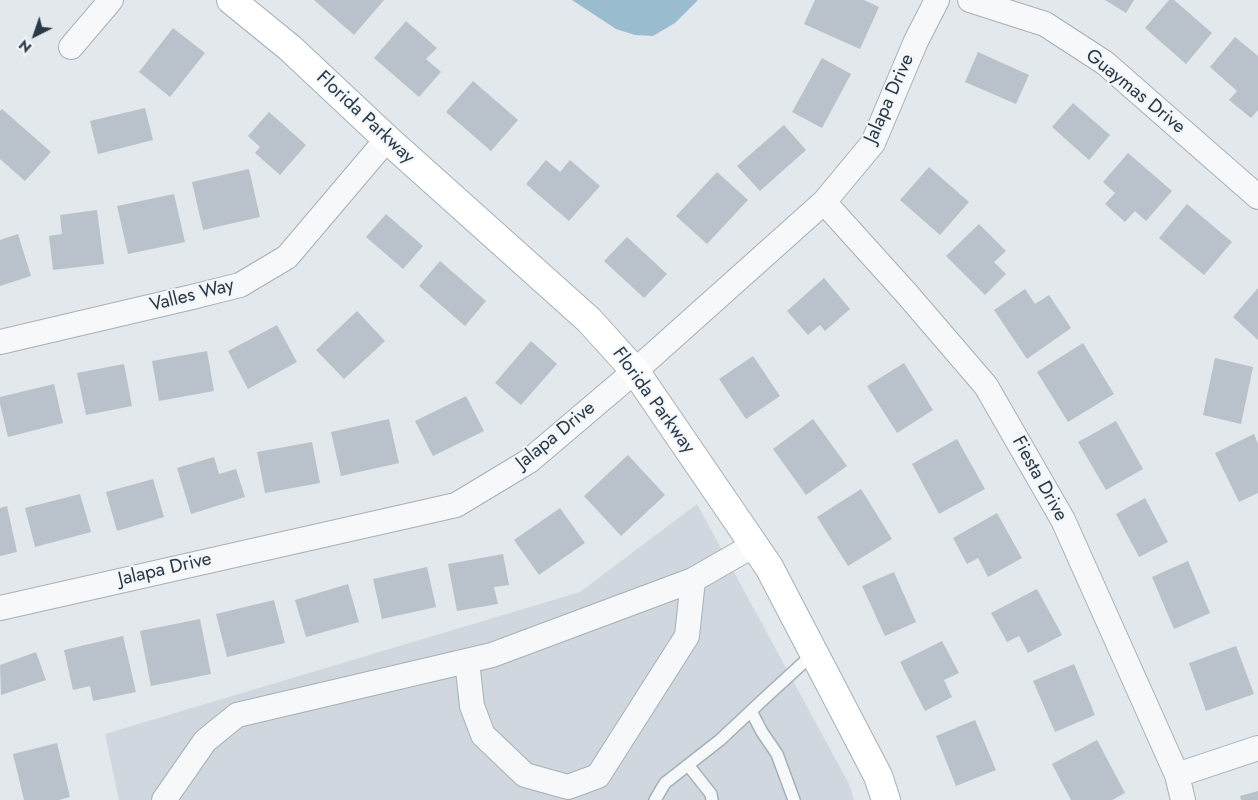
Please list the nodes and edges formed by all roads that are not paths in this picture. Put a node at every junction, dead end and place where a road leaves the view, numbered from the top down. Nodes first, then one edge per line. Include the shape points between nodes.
1 (111, 0) edge
2 (232, 0) edge
3 (937, 0) edge
4 (970, 0) edge
5 (71, 47) dead end
6 (387, 140) junction
7 (1258, 196) edge
8 (824, 202) junction
9 (0, 342) edge
10 (635, 371) junction
11 (754, 545) junction
12 (693, 580) junction
13 (0, 608) edge
14 (814, 654) junction
15 (467, 661) junction
16 (751, 711) junction
17 (1258, 748) edge
18 (688, 766) junction
19 (1177, 775) junction
20 (164, 800) edge
21 (655, 800) edge
22 (712, 800) edge
23 (794, 800) edge
24 (886, 800) edge
25 (1183, 800) edge

1 - 5 street
2 - 6 street, Florida Parkway via 290,48
3 - 8 street, Jalapa Drive via 873,143
4 - 7 street, Guaymas Drive via 1045,24 1105,63
6 - 9 street, Valles Way via 287,257 240,285
6 - 10 street, Florida Parkway via 589,320
8 - 10 street, Jalapa Drive
8 - 19 street, Fiesta Drive via 986,386 1063,520
10 - 11 street, Florida Parkway
10 - 13 street, Jalapa Drive via 529,461 456,505
11 - 12 street
11 - 14 street, Florida Parkway via 769,567
12 - 15 street via 492,655
12 - 15 street via 687,636 598,776 568,787 525,775 483,735 472,706
14 - 16 lane
14 - 24 street, Florida Parkway via 878,776
15 - 20 street via 237,715 205,741
16 - 18 lane
16 - 23 lane via 777,754
17 - 19 street
18 - 21 lane via 665,783
18 - 22 lane via 711,794
19 - 25 street, Fiesta Drive

